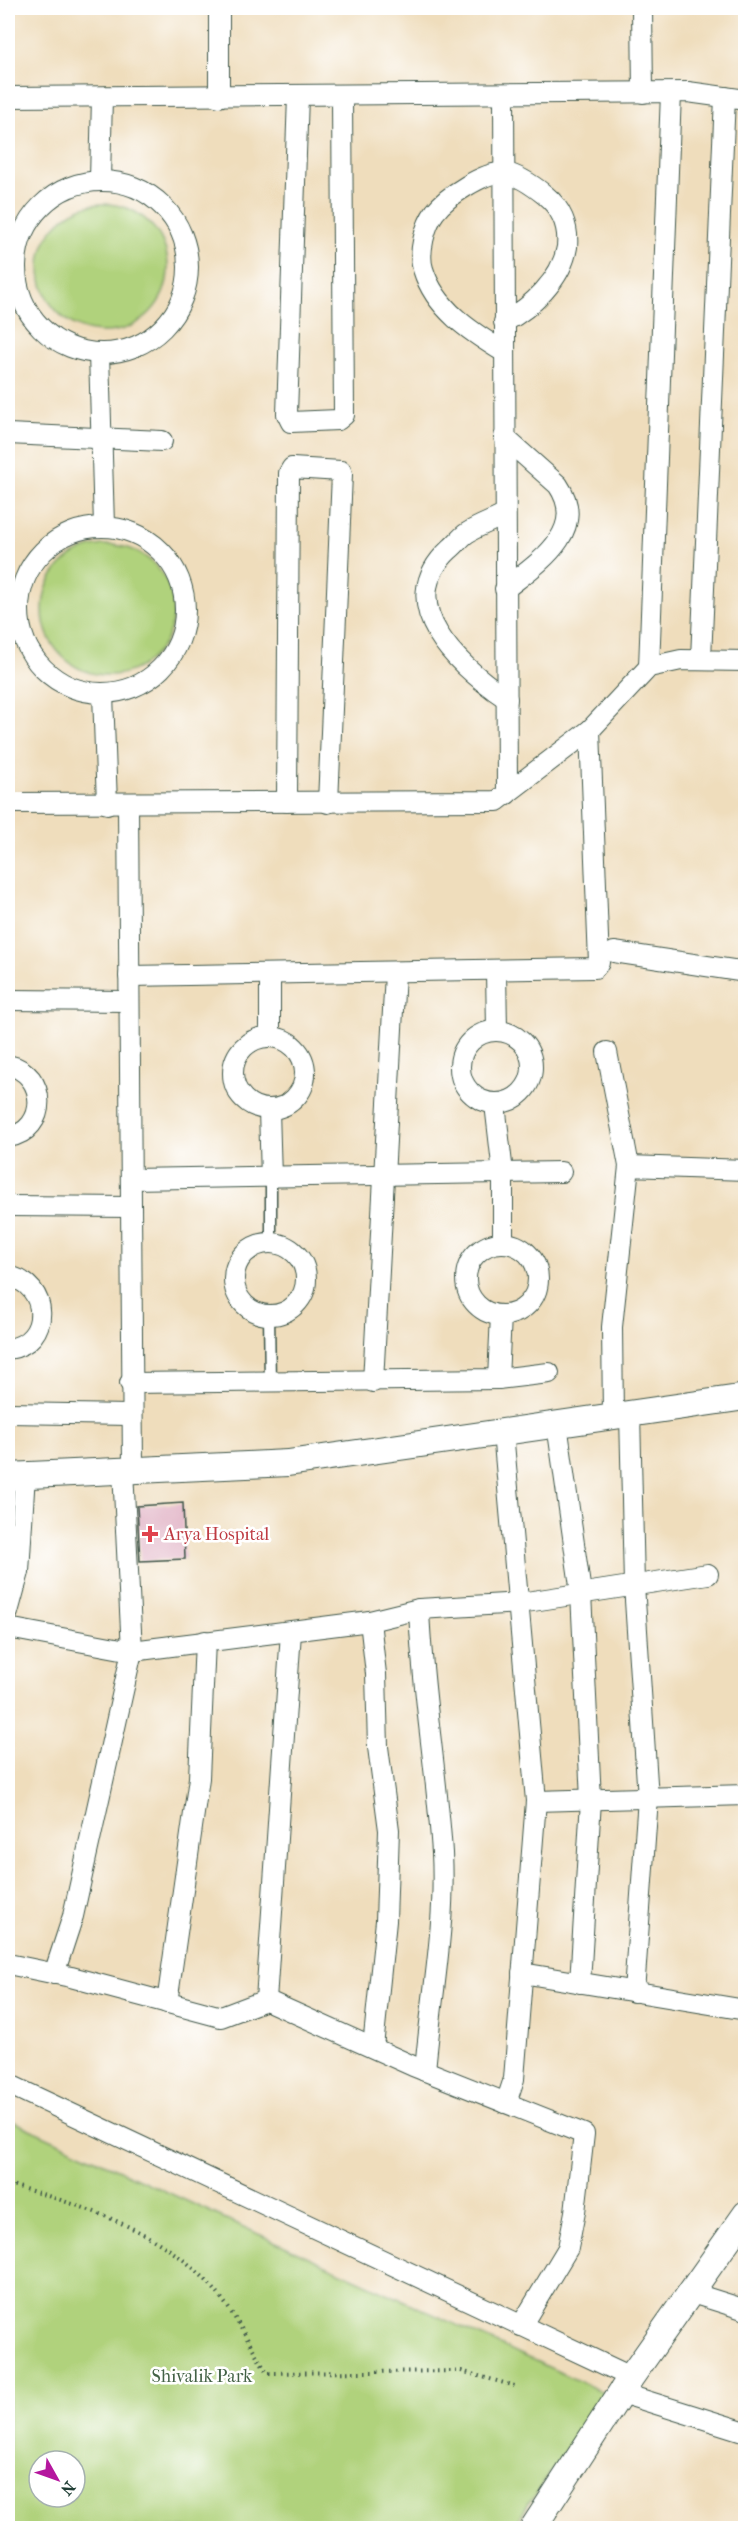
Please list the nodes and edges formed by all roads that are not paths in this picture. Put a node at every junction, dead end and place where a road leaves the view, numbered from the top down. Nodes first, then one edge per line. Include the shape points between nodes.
1 (219, 8) edge
2 (642, 8) edge
3 (643, 93) junction
4 (671, 93) junction
5 (504, 94) junction
6 (297, 96) junction
7 (342, 96) junction
8 (8, 97) edge
9 (102, 97) junction
10 (219, 97) junction
11 (725, 97) junction
12 (746, 100) edge
13 (505, 173) junction
14 (100, 180) junction
15 (504, 322) junction
16 (504, 352) junction
17 (99, 353) junction
18 (8, 434) edge
19 (504, 437) junction
20 (101, 438) junction
21 (162, 441) dead end
22 (504, 515) junction
23 (104, 526) junction
24 (505, 589) junction
25 (701, 659) junction
26 (746, 661) edge
27 (649, 667) junction
28 (103, 694) junction
29 (507, 699) junction
30 (590, 730) junction
31 (507, 794) junction
32 (287, 802) junction
33 (8, 803) edge
34 (328, 803) junction
35 (107, 804) junction
36 (128, 804) junction
37 (614, 952) dead end
38 (496, 971) junction
39 (746, 972) edge
40 (394, 973) junction
41 (270, 975) junction
42 (129, 976) junction
43 (8, 1000) edge
44 (129, 1001) junction
45 (497, 1030) junction
46 (270, 1036) junction
47 (607, 1053) dead end
48 (8, 1065) edge
49 (495, 1104) junction
50 (268, 1110) junction
51 (8, 1137) edge
52 (629, 1166) junction
53 (746, 1170) edge
54 (561, 1172) dead end
55 (503, 1173) junction
56 (384, 1176) junction
57 (271, 1178) junction
58 (131, 1179) junction
59 (8, 1206) edge
60 (131, 1207) junction
61 (271, 1242) junction
62 (502, 1242) junction
63 (8, 1276) edge
64 (269, 1315) junction
65 (501, 1315) junction
66 (8, 1349) edge
67 (549, 1373) dead end
68 (498, 1379) junction
69 (373, 1382) junction
70 (130, 1383) junction
71 (270, 1383) junction
72 (746, 1397) edge
73 (8, 1413) edge
74 (130, 1415) junction
75 (622, 1416) junction
76 (557, 1424) junction
77 (503, 1432) junction
78 (128, 1470) junction
79 (16, 1475) edge
80 (708, 1574) dead end
81 (634, 1585) junction
82 (581, 1593) junction
83 (520, 1603) junction
84 (419, 1609) junction
85 (8, 1612) edge
86 (370, 1622) junction
87 (8, 1628) edge
88 (291, 1632) junction
89 (205, 1641) junction
90 (132, 1651) junction
91 (746, 1795) edge
92 (648, 1798) junction
93 (591, 1800) junction
94 (536, 1801) junction
95 (8, 1964) edge
96 (522, 1973) junction
97 (54, 1974) junction
98 (580, 1983) junction
99 (634, 1992) junction
100 (266, 2000) junction
101 (167, 2003) junction
102 (746, 2010) edge
103 (373, 2047) junction
104 (425, 2071) junction
105 (8, 2085) edge
106 (506, 2103) junction
107 (746, 2214) edge
108 (692, 2293) junction
109 (746, 2310) edge
110 (521, 2326) junction
111 (626, 2385) junction
112 (746, 2432) edge
113 (533, 2529) edge

1 - 10 street
2 - 3 street
3 - 4 street
3 - 5 street
4 - 11 street
4 - 27 street
5 - 7 street
5 - 13 street
6 - 7 street
6 - 7 street via 287,414 291,422 338,420 344,415
6 - 10 street
8 - 9 street
9 - 10 street
9 - 14 street
11 - 12 street
11 - 25 street
13 - 15 street
13 - 15 street via 552,201 564,220 567,244 565,257 552,280 519,315
13 - 16 street via 488,174 471,182 435,211 422,253 423,268 445,308 462,325
14 - 17 street via 74,185 51,197 38,210 20,240 16,266 19,293 31,316 49,336 73,348
14 - 17 street via 134,187 163,205 182,234 189,267 176,311 162,329 143,343 122,351
15 - 16 street
16 - 19 street
17 - 20 street
18 - 20 street
19 - 22 street
19 - 24 street via 558,485 569,516 567,529 556,545
20 - 21 street
20 - 23 street
22 - 24 street
22 - 29 street via 466,534 438,560 429,579 426,601 431,623 448,648
23 - 28 street via 132,531 157,546 175,569 185,596 184,625 175,652 156,674 131,689
23 - 28 street via 64,535 47,547 24,580 18,620 23,640 46,674 73,688
24 - 29 street
25 - 26 street
25 - 27 street
27 - 30 street
28 - 35 street
29 - 31 street
30 - 31 street
30 - 38 street via 599,963 586,969
31 - 34 street via 497,801
32 - 34 street
32 - 34 street via 292,468 342,474
32 - 36 street
33 - 35 street
35 - 36 street
36 - 42 street
37 - 39 street
38 - 40 street
38 - 45 street
40 - 41 street
40 - 56 street
41 - 42 street
41 - 46 street
42 - 44 street
43 - 44 street
44 - 58 street
45 - 49 street via 485,1032 467,1045 459,1066 466,1088 474,1096
45 - 49 street via 520,1039 528,1049 532,1074 523,1091 508,1102
46 - 50 street via 259,1038 240,1051 232,1072 239,1094 247,1102
46 - 50 street via 294,1046 306,1067 300,1092 286,1105
47 - 52 street
48 - 51 street via 27,1074 39,1096 34,1120 26,1130
49 - 55 street
50 - 57 street
52 - 53 street
52 - 75 street via 612,1327
54 - 55 street
55 - 56 street
55 - 62 street
56 - 57 street
56 - 69 street
57 - 58 street
57 - 61 lane
58 - 60 street
59 - 60 street
60 - 70 street
61 - 64 street via 292,1250 300,1258 306,1280 304,1291 291,1309
61 - 64 street via 247,1250 238,1260 233,1285 241,1302 256,1313
62 - 65 street via 481,1248 467,1267 465,1278 472,1300 480,1308
62 - 65 street via 515,1244 530,1256 538,1273 538,1286 525,1307
63 - 66 street via 35,1292 42,1314 34,1335 26,1343
64 - 71 lane
65 - 68 street
67 - 68 street
68 - 69 street
69 - 71 street
70 - 71 street
70 - 74 street
72 - 75 street
73 - 74 street
74 - 78 street
75 - 76 street
75 - 81 street
76 - 77 street
76 - 82 street
77 - 78 street via 288,1462
77 - 83 street
78 - 79 street
78 - 90 street
79 - 85 street via 19,1572
80 - 81 street
81 - 82 street
81 - 92 street
82 - 83 street
82 - 93 street
83 - 84 street
83 - 94 street
84 - 86 street
84 - 104 street via 442,1854 442,1917
86 - 88 street
86 - 103 street via 378,1747 389,1830 386,1921
87 - 90 street
88 - 89 street
88 - 100 street
89 - 90 street
89 - 101 street via 199,1778
90 - 97 street via 73,1916
91 - 92 street
92 - 93 street
92 - 99 street
93 - 94 street
93 - 98 street
94 - 96 street
95 - 97 street
96 - 98 street
96 - 106 street via 514,2079
97 - 101 street
98 - 99 street
99 - 102 street
100 - 101 street via 221,2017
100 - 103 street
103 - 104 street
104 - 106 street
105 - 110 street
106 - 110 street via 584,2134 568,2248
107 - 108 street
108 - 109 street
108 - 111 street
110 - 111 street
111 - 112 street
111 - 113 street

